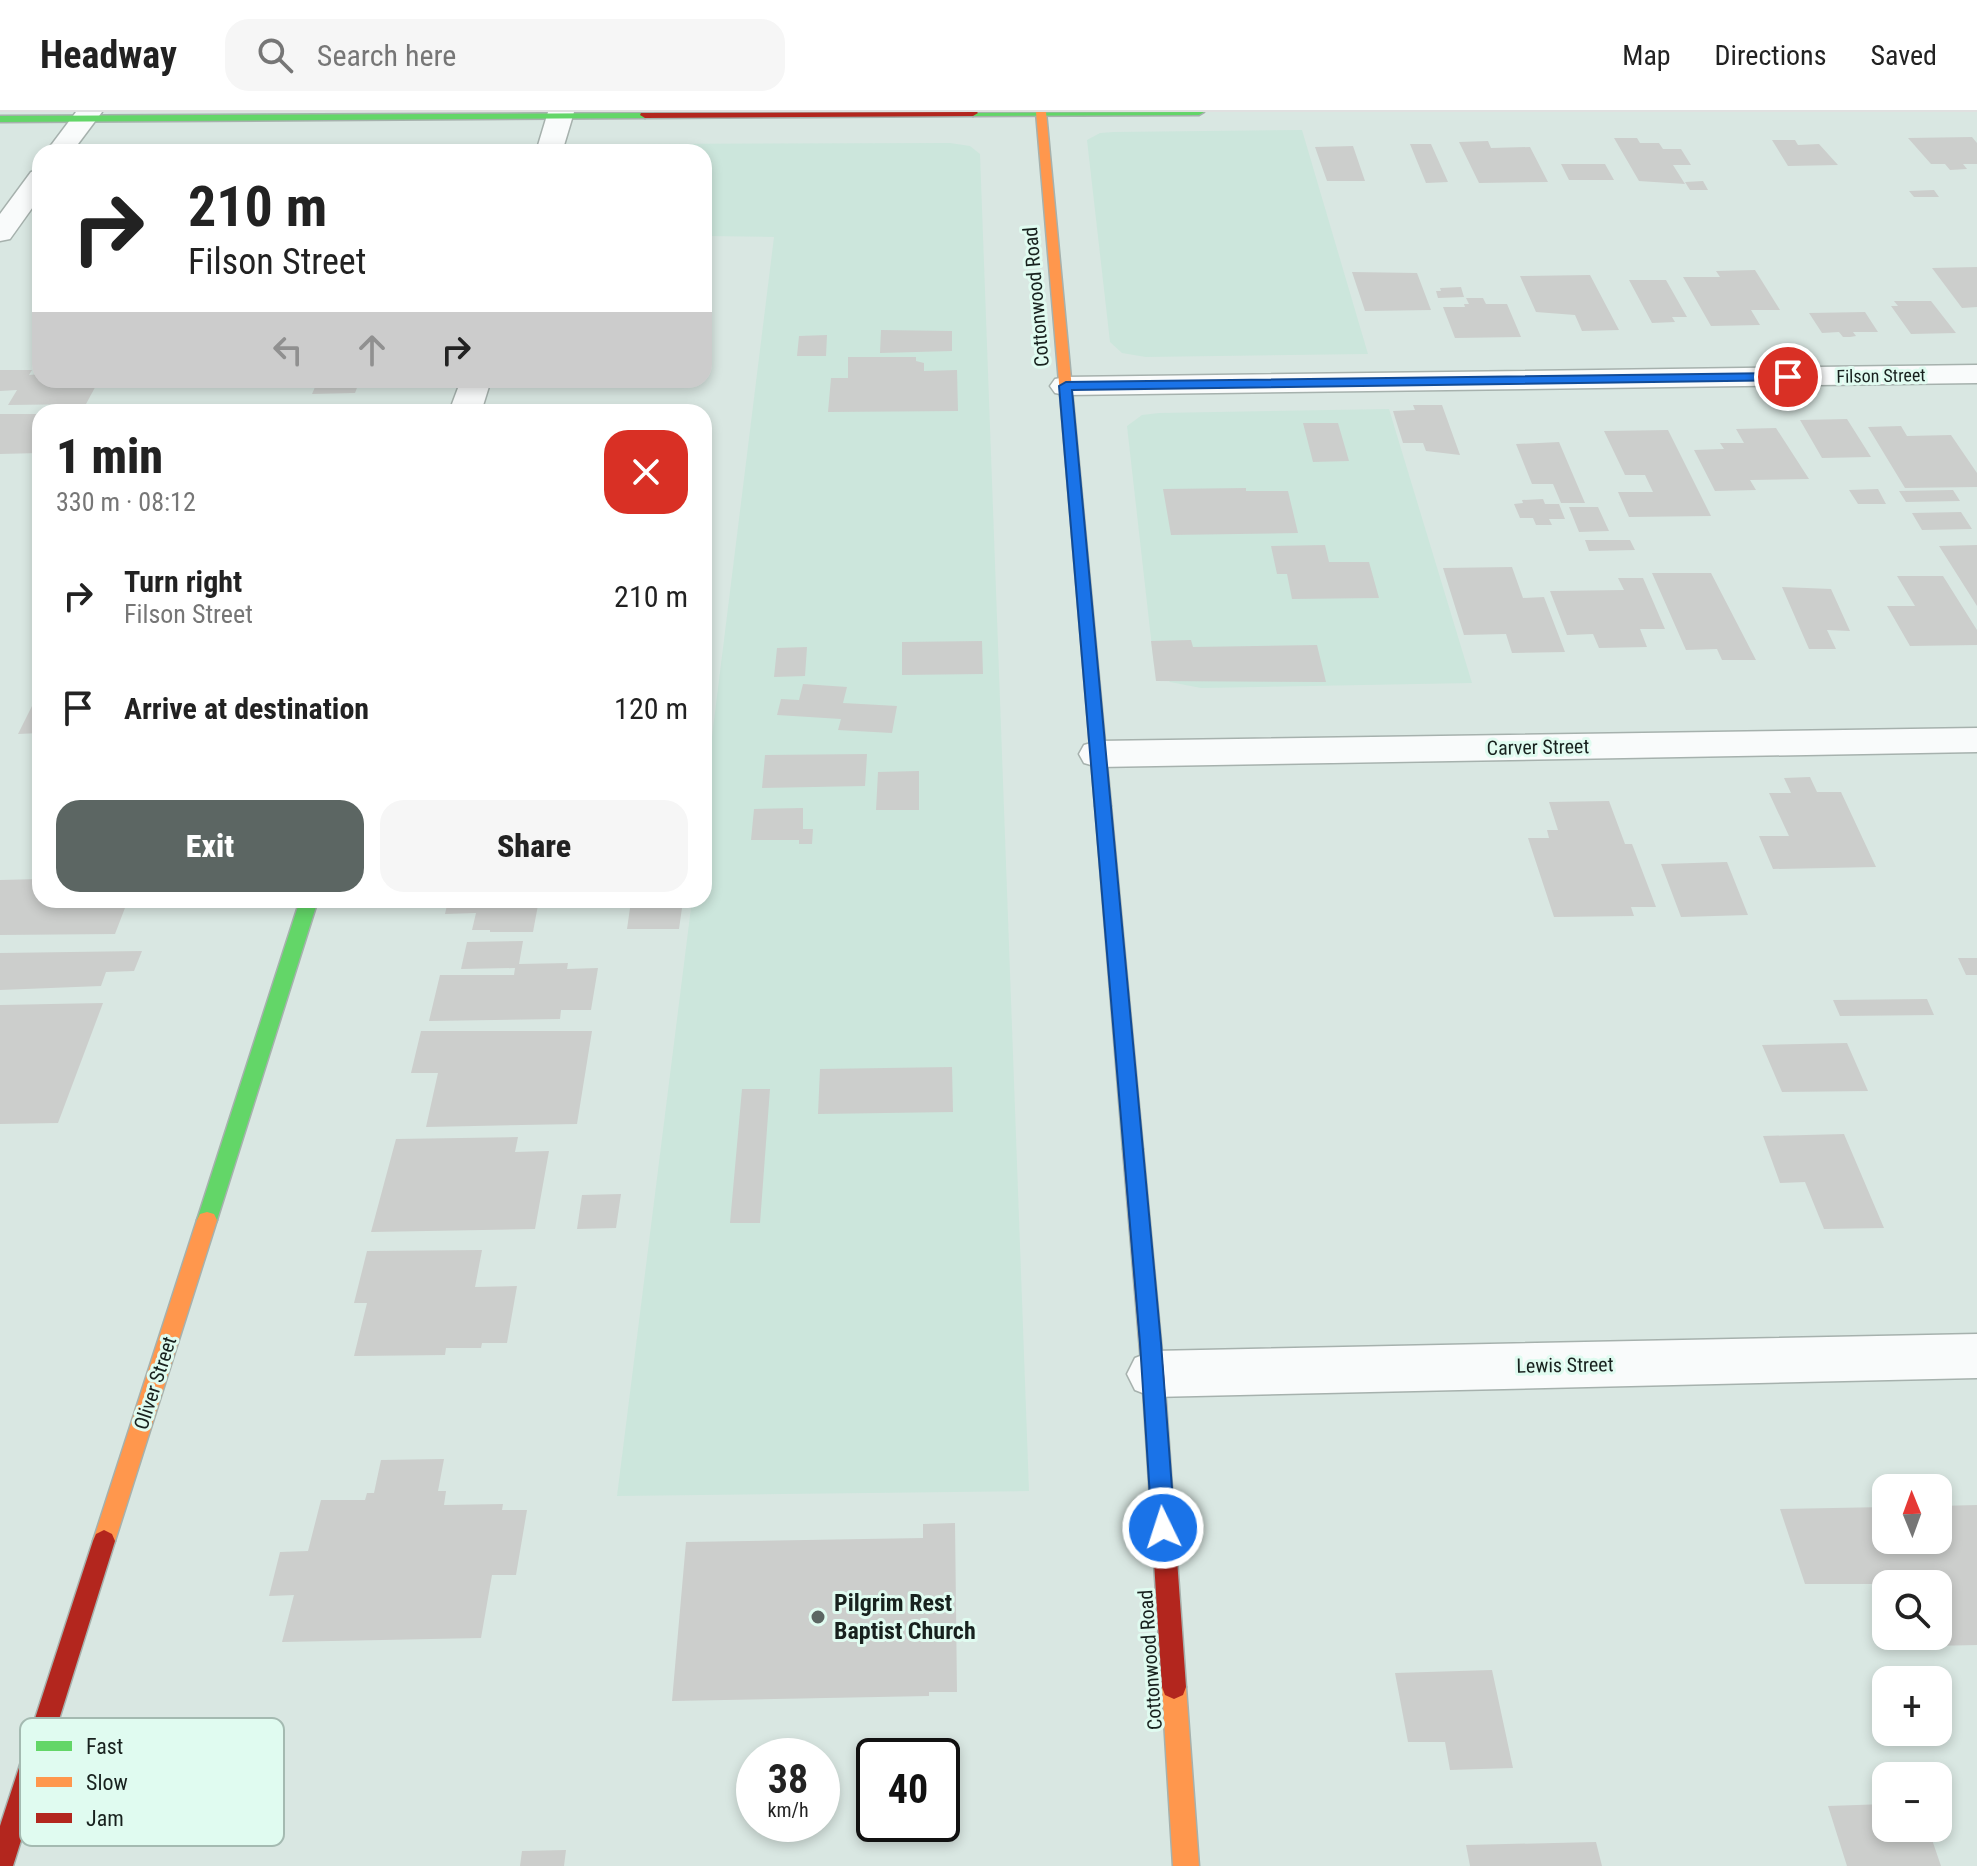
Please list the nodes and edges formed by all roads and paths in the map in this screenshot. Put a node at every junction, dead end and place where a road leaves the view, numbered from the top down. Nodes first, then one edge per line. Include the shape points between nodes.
1 (1199, 112) edge
2 (1041, 113) edge
3 (86, 115) edge
4 (561, 115) edge
5 (0, 119) edge
6 (65, 144) edge
7 (552, 144) edge
8 (32, 189) edge
9 (0, 233) edge
10 (1977, 374) edge
11 (1066, 386) junction
12 (1977, 740) edge
13 (1098, 754) junction
14 (306, 908) edge
15 (1977, 1356) edge
16 (1153, 1374) junction
17 (47, 1718) edge
18 (20, 1803) edge
19 (0, 1866) edge
20 (1186, 1866) edge

1 - 2 street
2 - 4 street
2 - 11 street, Cottonwood Road
3 - 4 street
3 - 5 street
3 - 6 street
4 - 7 street
8 - 9 street
10 - 11 street, Filson Street
11 - 13 street, Cottonwood Road
12 - 13 street, Carver Street
13 - 16 street, Cottonwood Road
14 - 17 street, Oliver Street
15 - 16 street, Lewis Street
16 - 20 street, Cottonwood Road
18 - 19 street, Oliver Street

